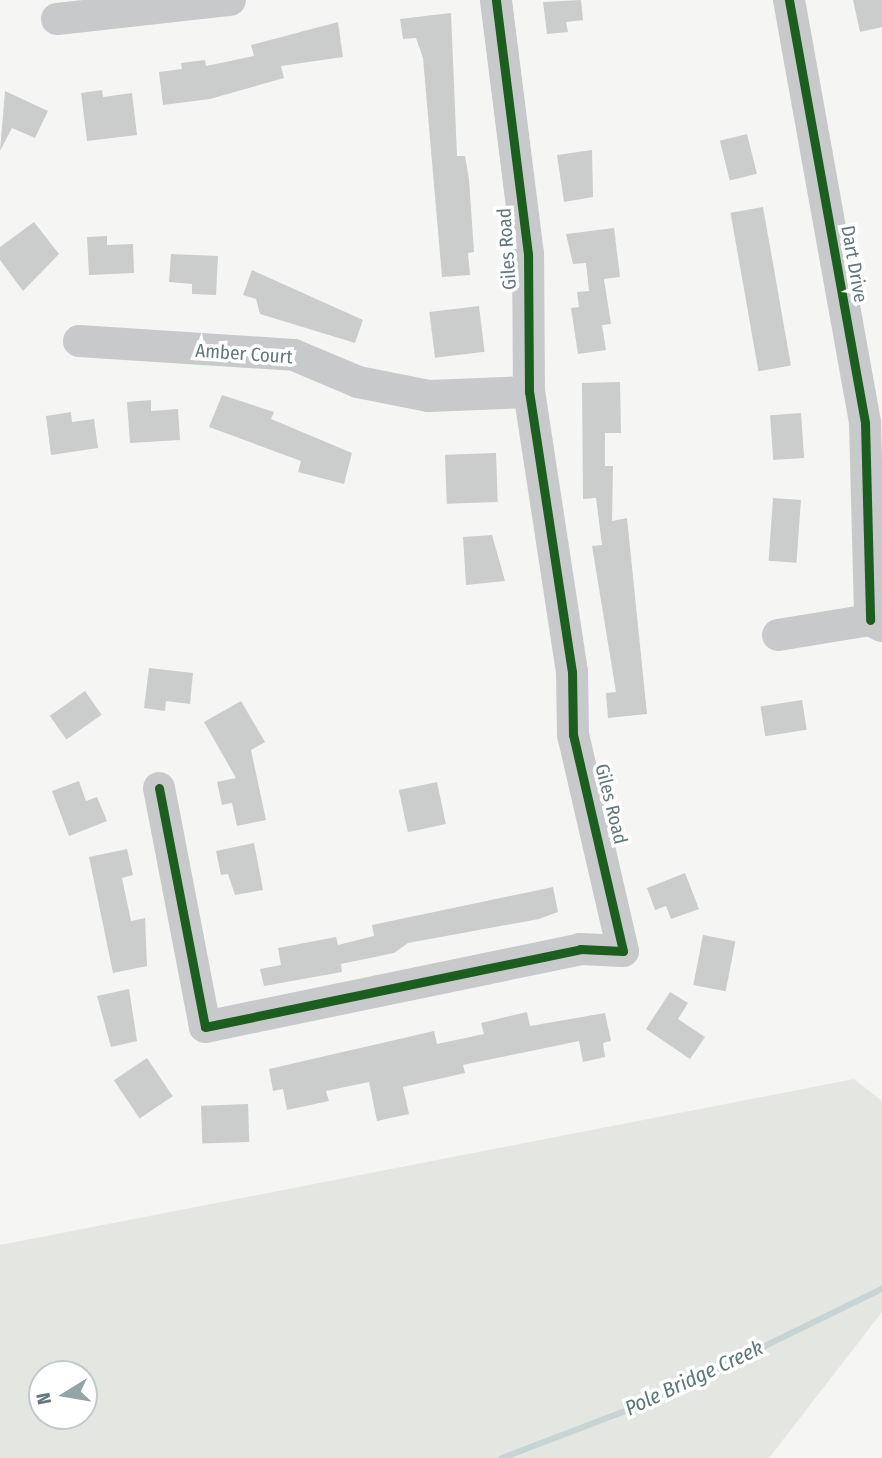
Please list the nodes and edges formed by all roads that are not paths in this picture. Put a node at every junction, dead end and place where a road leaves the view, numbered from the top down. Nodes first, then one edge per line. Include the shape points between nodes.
1 (230, 0) edge
2 (496, 0) edge
3 (789, 0) edge
4 (57, 19) dead end
5 (79, 341) dead end
6 (529, 392) junction
7 (876, 623) edge
8 (778, 635) dead end
9 (159, 788) dead end

1 - 4 street
2 - 6 street, Giles Road via 527,254
3 - 7 street, Dart Drive via 866,423
5 - 6 street, Amber Court via 294,355 358,382 429,396
6 - 9 street, Giles Road via 572,672 573,735 623,951 580,949 205,1027
7 - 8 street

